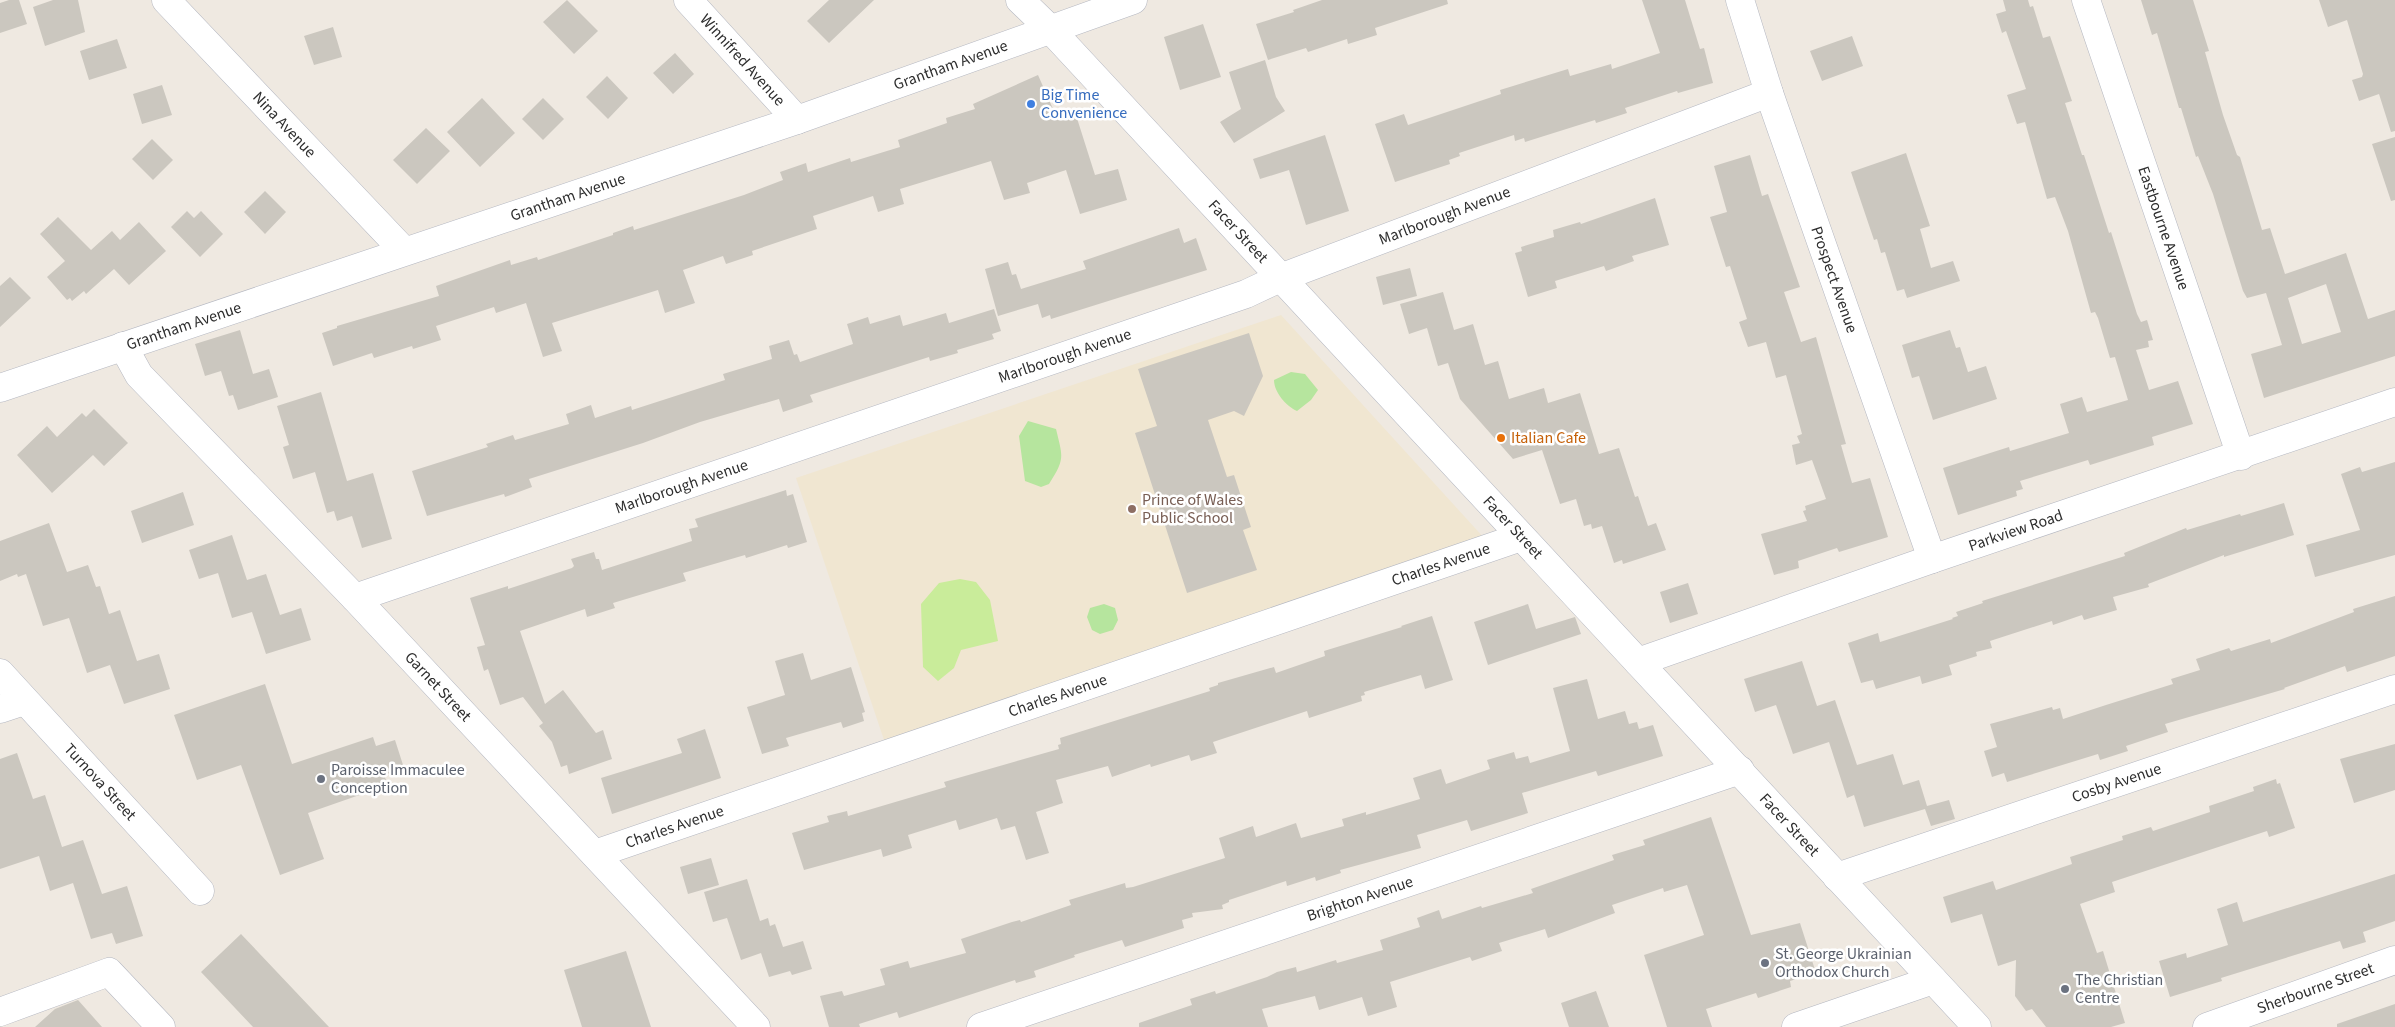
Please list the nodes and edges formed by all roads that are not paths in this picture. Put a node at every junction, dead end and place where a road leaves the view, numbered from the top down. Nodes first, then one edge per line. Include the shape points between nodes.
1 (166, 0) edge
2 (688, 0) edge
3 (1020, 0) edge
4 (1133, 0) edge
5 (1740, 0) edge
6 (2086, 0) edge
7 (1050, 29) junction
8 (1769, 93) junction
9 (797, 120) junction
10 (404, 251) junction
11 (1280, 278) junction
12 (123, 346) junction
13 (0, 388) edge
14 (2395, 402) edge
15 (2241, 456) junction
16 (1521, 538) junction
17 (1932, 559) junction
18 (355, 598) junction
19 (1638, 662) junction
20 (0, 673) edge
21 (2395, 689) edge
22 (12, 705) edge
23 (1740, 770) junction
24 (595, 854) junction
25 (1837, 877) junction
26 (200, 891) dead end
27 (2395, 960) edge
28 (1933, 980) junction
29 (0, 1012) edge
30 (161, 1027) edge
31 (756, 1027) edge
32 (981, 1027) edge
33 (1796, 1027) edge
34 (1977, 1027) edge
35 (2207, 1027) edge

1 - 10 street, Nina Avenue
2 - 9 street, Winnifred Avenue
3 - 7 street, Facer Street
4 - 7 street, Grantham Avenue
5 - 8 street, Prospect Avenue
6 - 15 street, Eastbourne Avenue
7 - 9 street, Grantham Avenue
7 - 11 street, Facer Street
8 - 11 street, Marlborough Avenue
8 - 17 street, Prospect Avenue
9 - 10 street, Grantham Avenue
10 - 12 street, Grantham Avenue
11 - 16 street, Facer Street
11 - 18 street, Marlborough Avenue via 1237,297
12 - 13 street, Grantham Avenue
12 - 18 street, Garnet Street via 139,374
14 - 15 street, Parkview Road
15 - 17 street, Parkview Road
16 - 19 street, Facer Street
16 - 24 street, Charles Avenue
17 - 19 street, Parkview Road
18 - 24 street, Garnet Street
19 - 23 street, Facer Street
20 - 22 street, Turnova Street
21 - 25 street, Cosby Avenue
22 - 26 street, Turnova Street
23 - 25 street, Facer Street
23 - 32 street, Brighton Avenue
24 - 31 street, Garnet Street
25 - 28 street, Facer Street
27 - 35 street, Sherbourne Street
28 - 33 street
28 - 34 street, Facer Street
29 - 30 street via 109,972

